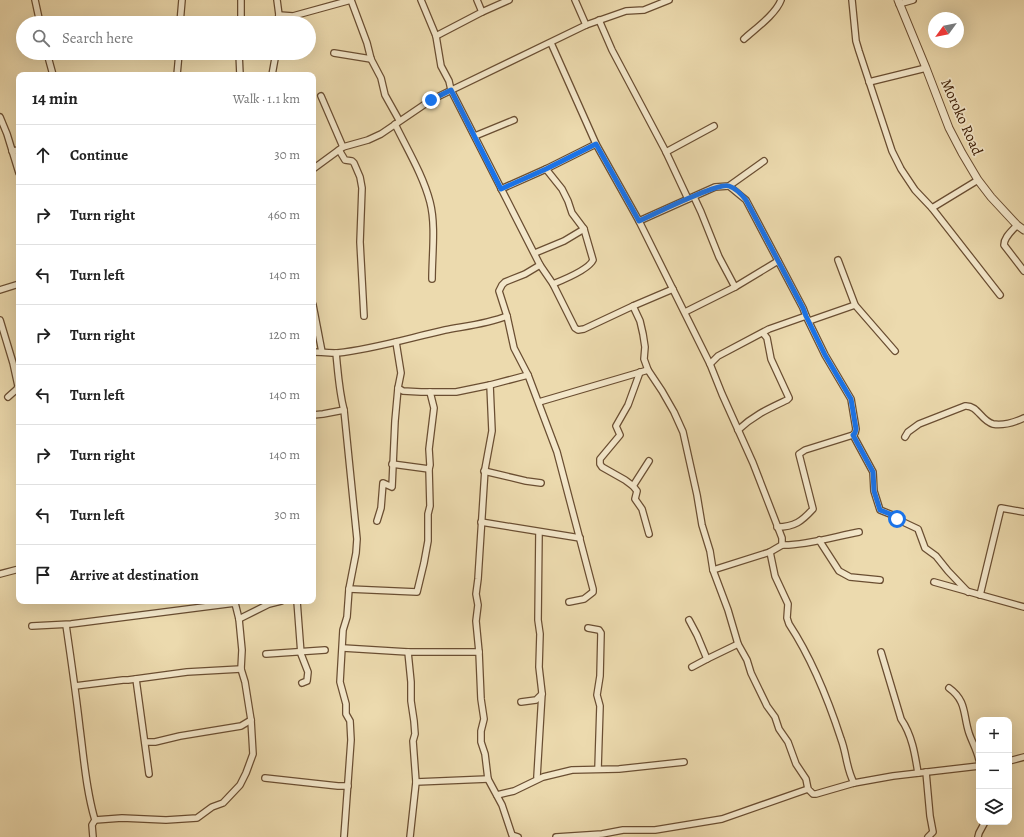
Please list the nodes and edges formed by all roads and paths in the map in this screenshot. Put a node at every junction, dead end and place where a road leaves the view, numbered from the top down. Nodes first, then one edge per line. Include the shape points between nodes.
1 (35, 0) edge
2 (182, 0) edge
3 (241, 0) edge
4 (277, 0) edge
5 (351, 0) edge
6 (422, 0) edge
7 (477, 0) edge
8 (509, 0) edge
9 (575, 0) edge
10 (669, 0) edge
11 (781, 0) edge
12 (852, 0) edge
13 (913, 0) edge
14 (898, 2) edge
15 (482, 12) junction
16 (38, 16) edge
17 (181, 16) edge
18 (241, 16) edge
19 (279, 16) edge
20 (293, 16) edge
21 (599, 20) junction
22 (586, 25) junction
23 (436, 36) junction
24 (744, 39) dead end
25 (551, 43) junction
26 (334, 53) dead end
27 (371, 59) junction
28 (48, 60) edge
29 (178, 60) edge
30 (240, 60) edge
31 (275, 60) edge
32 (926, 68) junction
33 (52, 72) edge
34 (177, 72) edge
35 (240, 72) edge
36 (273, 72) edge
37 (869, 82) junction
38 (451, 90) junction
39 (321, 96) dead end
40 (0, 117) edge
41 (514, 120) dead end
42 (397, 122) junction
43 (714, 126) dead end
44 (475, 136) junction
45 (596, 144) junction
46 (341, 149) junction
47 (16, 150) edge
48 (12, 151) junction
49 (666, 152) junction
50 (16, 161) edge
51 (764, 161) dead end
52 (316, 167) edge
53 (546, 169) junction
54 (978, 180) junction
55 (729, 186) junction
56 (501, 189) junction
57 (691, 198) junction
58 (932, 208) junction
59 (639, 221) junction
60 (1017, 225) junction
61 (584, 229) junction
62 (1024, 230) edge
63 (535, 253) junction
64 (838, 260) dead end
65 (778, 261) junction
66 (540, 265) junction
67 (1024, 271) edge
68 (432, 279) dead end
69 (670, 283) junction
70 (553, 284) junction
71 (16, 285) edge
72 (735, 287) junction
73 (673, 289) junction
74 (0, 290) edge
75 (661, 294) junction
76 (1000, 295) dead end
77 (854, 305) junction
78 (633, 306) junction
79 (685, 312) junction
80 (364, 316) dead end
81 (507, 316) junction
82 (808, 319) junction
83 (0, 320) edge
84 (316, 321) edge
85 (763, 333) junction
86 (396, 342) junction
87 (896, 351) dead end
88 (316, 352) edge
89 (322, 352) junction
90 (336, 353) junction
91 (710, 364) junction
92 (648, 370) junction
93 (640, 372) junction
94 (528, 375) junction
95 (16, 376) edge
96 (490, 385) junction
97 (398, 388) junction
98 (16, 390) edge
99 (430, 392) junction
100 (8, 397) dead end
101 (539, 402) junction
102 (344, 410) junction
103 (316, 414) edge
104 (1024, 418) edge
105 (738, 430) junction
106 (853, 435) junction
107 (905, 437) dead end
108 (649, 461) dead end
109 (392, 464) junction
110 (429, 469) junction
111 (484, 471) junction
112 (541, 482) dead end
113 (634, 486) junction
114 (1024, 512) edge
115 (377, 521) dead end
116 (481, 522) junction
117 (777, 527) junction
118 (539, 532) junction
119 (859, 532) dead end
120 (649, 534) dead end
121 (580, 538) junction
122 (819, 540) junction
123 (782, 545) junction
124 (770, 552) junction
125 (16, 570) edge
126 (713, 570) junction
127 (0, 574) edge
128 (880, 580) dead end
129 (934, 582) dead end
130 (350, 589) junction
131 (968, 592) junction
132 (980, 595) junction
133 (569, 602) dead end
134 (227, 604) edge
135 (235, 604) edge
136 (269, 604) edge
137 (296, 604) edge
138 (1024, 607) edge
139 (239, 619) junction
140 (689, 620) dead end
141 (66, 625) junction
142 (32, 626) dead end
143 (588, 628) dead end
144 (738, 644) junction
145 (343, 648) junction
146 (325, 650) dead end
147 (408, 652) junction
148 (479, 652) junction
149 (881, 652) dead end
150 (266, 654) dead end
151 (707, 658) junction
152 (692, 667) dead end
153 (241, 669) junction
154 (136, 679) junction
155 (302, 683) dead end
156 (75, 686) junction
157 (949, 688) dead end
158 (542, 694) junction
159 (521, 702) dead end
160 (251, 720) junction
161 (145, 742) junction
162 (978, 753) edge
163 (1024, 757) edge
164 (1012, 760) edge
165 (684, 762) dead end
166 (976, 766) edge
167 (598, 769) junction
168 (926, 772) junction
169 (918, 773) junction
170 (149, 774) dead end
171 (537, 777) dead end
172 (265, 778) dead end
173 (488, 779) junction
174 (416, 782) junction
175 (854, 783) junction
176 (348, 786) junction
177 (808, 788) junction
178 (497, 795) junction
179 (95, 820) junction
180 (983, 825) edge
181 (93, 837) edge
182 (344, 837) edge
183 (410, 837) edge
184 (518, 837) edge
185 (556, 837) edge
186 (928, 837) edge
187 (978, 837) edge

1 - 16 street
2 - 17 street
3 - 18 street
4 - 19 street
5 - 20 street
5 - 27 street
6 - 23 street
7 - 15 street
8 - 15 street
9 - 22 street
10 - 21 street via 644,10 626,11
11 - 24 street via 767,18
12 - 37 street via 856,41
13 - 14 street
14 - 32 street, Moroko Road
15 - 23 street
21 - 22 street
21 - 49 street
22 - 25 street
23 - 38 street via 441,66
25 - 38 street
25 - 45 street
26 - 27 street
27 - 42 street
28 - 33 street
29 - 34 street
30 - 35 street
31 - 36 street
32 - 37 street
32 - 54 street, Moroko Road via 949,128
37 - 58 street via 892,151 906,177
38 - 42 street
38 - 44 street
39 - 46 street
40 - 48 street
41 - 44 street
42 - 46 street via 381,134
42 - 68 street via 430,203 433,221
43 - 49 street
44 - 56 street
45 - 53 street
45 - 59 street
46 - 52 street
46 - 80 street via 345,160 354,163 362,188 360,242
47 - 48 street
48 - 50 street
49 - 57 street
51 - 55 street
53 - 56 street
53 - 61 street via 562,188 572,213
54 - 58 street
54 - 60 street, Moroko Road
55 - 57 street via 715,187
55 - 65 street via 746,200
56 - 63 street
57 - 59 street
57 - 72 street via 701,212 719,257
58 - 76 street
59 - 69 street
60 - 62 street, Moroko Road
60 - 67 street via 1006,237 1004,245
61 - 63 street
61 - 70 street via 592,262
63 - 66 street
64 - 77 street
65 - 72 street
65 - 82 street
66 - 70 street
66 - 81 street via 502,285 499,291
69 - 73 street
69 - 75 street
70 - 78 street via 578,330
71 - 74 street
72 - 79 street
73 - 75 street
73 - 79 street
75 - 78 street
77 - 82 street
77 - 87 street
78 - 92 street via 640,321 644,359
79 - 91 street
81 - 86 street via 494,322
81 - 94 street via 514,348
82 - 85 street via 769,329
82 - 106 street via 825,355 851,399 856,429
83 - 95 street
84 - 89 street
85 - 91 street via 718,356
85 - 105 street via 767,338 771,359 789,398 761,412
86 - 90 street
86 - 97 street via 401,372
88 - 89 street
89 - 90 street
90 - 102 street
91 - 105 street
92 - 93 street
92 - 126 street via 665,396 683,432
93 - 101 street
93 - 113 street via 628,405 616,426 620,435 600,459 602,467
94 - 96 street
94 - 101 street
96 - 99 street via 456,392
96 - 111 street via 492,431
97 - 99 street via 403,391
97 - 109 street
98 - 100 street
99 - 110 street via 434,408
101 - 121 street via 557,452
102 - 103 street
102 - 130 street via 357,539
104 - 107 street via 1009,424 994,424 976,409 965,406 919,424
105 - 117 street
106 - 117 street via 799,454 813,509 794,525
106 - 131 street via 873,472 874,491 880,510 918,528 925,548 936,556
108 - 113 street
109 - 110 street
109 - 115 street via 392,487 383,483
110 - 130 street via 428,541 417,592
111 - 112 street
111 - 116 street
113 - 120 street via 637,491 635,499 642,509
114 - 132 street via 1001,508
116 - 118 street
116 - 148 street via 476,594
117 - 123 street
118 - 121 street
118 - 158 street via 538,613
119 - 122 street
121 - 133 street via 593,592 584,599
122 - 123 street
122 - 128 street via 839,571 850,577
123 - 124 street
124 - 126 street
124 - 175 street via 775,576 788,604 789,624 816,672 842,739 848,771
125 - 127 street
126 - 144 street
129 - 131 street
130 - 145 street via 343,630
131 - 132 street
132 - 138 street
134 - 141 street
135 - 139 street
136 - 139 street
137 - 155 street via 301,654 308,672 307,681
139 - 153 street
140 - 151 street
141 - 142 street
141 - 156 street
143 - 167 street via 599,630 601,633 600,676 597,689 600,706
144 - 151 street
144 - 177 street via 767,706 788,742 796,764 806,779
145 - 147 street
145 - 176 street via 340,682 346,714 350,721 351,740
146 - 150 street
147 - 148 street
147 - 174 street
148 - 173 street via 484,719 481,742
149 - 169 street via 901,719 907,728
151 - 152 street
153 - 154 street via 187,672
153 - 160 street
154 - 156 street
154 - 161 street
156 - 179 street via 89,800
157 - 162 street via 965,709 969,732
158 - 159 street via 536,700
158 - 171 street
160 - 161 street via 241,726
160 - 179 street via 253,754 240,785 223,803 212,807 197,818
161 - 170 street
163 - 164 street
165 - 167 street
166 - 168 street
167 - 178 street via 558,773 514,791
168 - 169 street
168 - 186 street via 933,832
169 - 175 street
172 - 176 street
173 - 174 street
173 - 178 street
174 - 183 street
175 - 177 street via 816,794
176 - 182 street
177 - 185 street via 722,819 655,830 623,830
178 - 184 street via 512,835
179 - 181 street via 92,825
180 - 187 street

